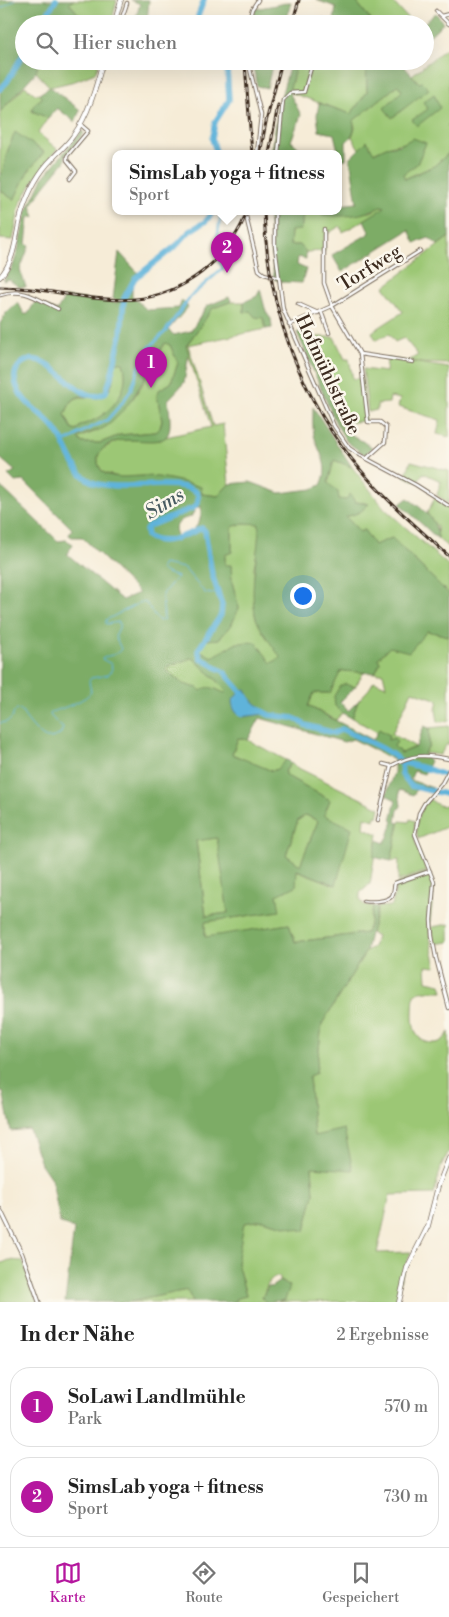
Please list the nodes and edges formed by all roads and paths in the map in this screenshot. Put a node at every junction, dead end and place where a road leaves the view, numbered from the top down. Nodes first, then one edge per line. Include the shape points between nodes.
1 (121, 0) edge
2 (258, 0) edge
3 (127, 3) dead end
4 (436, 11) dead end
5 (449, 14) edge
6 (117, 15) edge
7 (123, 15) edge
8 (251, 15) edge
9 (441, 16) junction
10 (449, 24) edge
11 (100, 70) edge
12 (250, 70) edge
13 (310, 70) edge
14 (80, 125) junction
15 (258, 150) edge
16 (278, 150) edge
17 (70, 179) dead end
18 (247, 215) edge
19 (275, 215) edge
20 (324, 229) dead end
21 (420, 251) dead end
22 (0, 277) edge
23 (279, 278) junction
24 (0, 295) edge
25 (298, 304) dead end
26 (332, 306) junction
27 (58, 309) dead end
28 (319, 312) junction
29 (289, 325) junction
30 (329, 333) dead end
31 (360, 354) junction
32 (413, 362) dead end
33 (366, 458) junction
34 (449, 506) edge
35 (449, 759) edge
36 (383, 764) dead end
37 (391, 766) junction
38 (448, 772) edge
39 (378, 820) dead end
40 (430, 871) junction
41 (363, 901) dead end
42 (449, 1008) edge
43 (449, 1158) edge
44 (0, 1209) edge
45 (39, 1302) edge
46 (399, 1302) edge

1 - 6 main road
2 - 8 street
3 - 7 street
4 - 9 street
5 - 9 street
9 - 10 street
11 - 14 main road
12 - 15 street via 262,115
13 - 16 street via 304,92 290,93 283,100
14 - 17 street via 88,131 67,156 76,171
14 - 22 main road via 35,184 23,210 12,255
18 - 23 street via 259,270
19 - 23 street, Hofmühlstraße
20 - 26 street via 324,283
21 - 26 street, Torfweg
23 - 29 street, Hofmühlstraße via 282,305
24 - 27 street via 21,291
25 - 28 street
26 - 28 street, Torfweg
26 - 31 street
28 - 29 street, Torfweg
28 - 30 street
29 - 33 street, Hofmühlstraße via 334,426 349,448
31 - 32 street
31 - 33 street via 368,422 380,422 386,429 384,444
33 - 34 street, Hofmühlstraße
35 - 37 street via 422,755
36 - 37 street
37 - 39 street
38 - 40 street via 419,813 415,834
40 - 41 street via 395,883 389,898
40 - 42 street via 435,886 432,936
43 - 46 main road via 428,1226 407,1268
44 - 45 street via 22,1254

